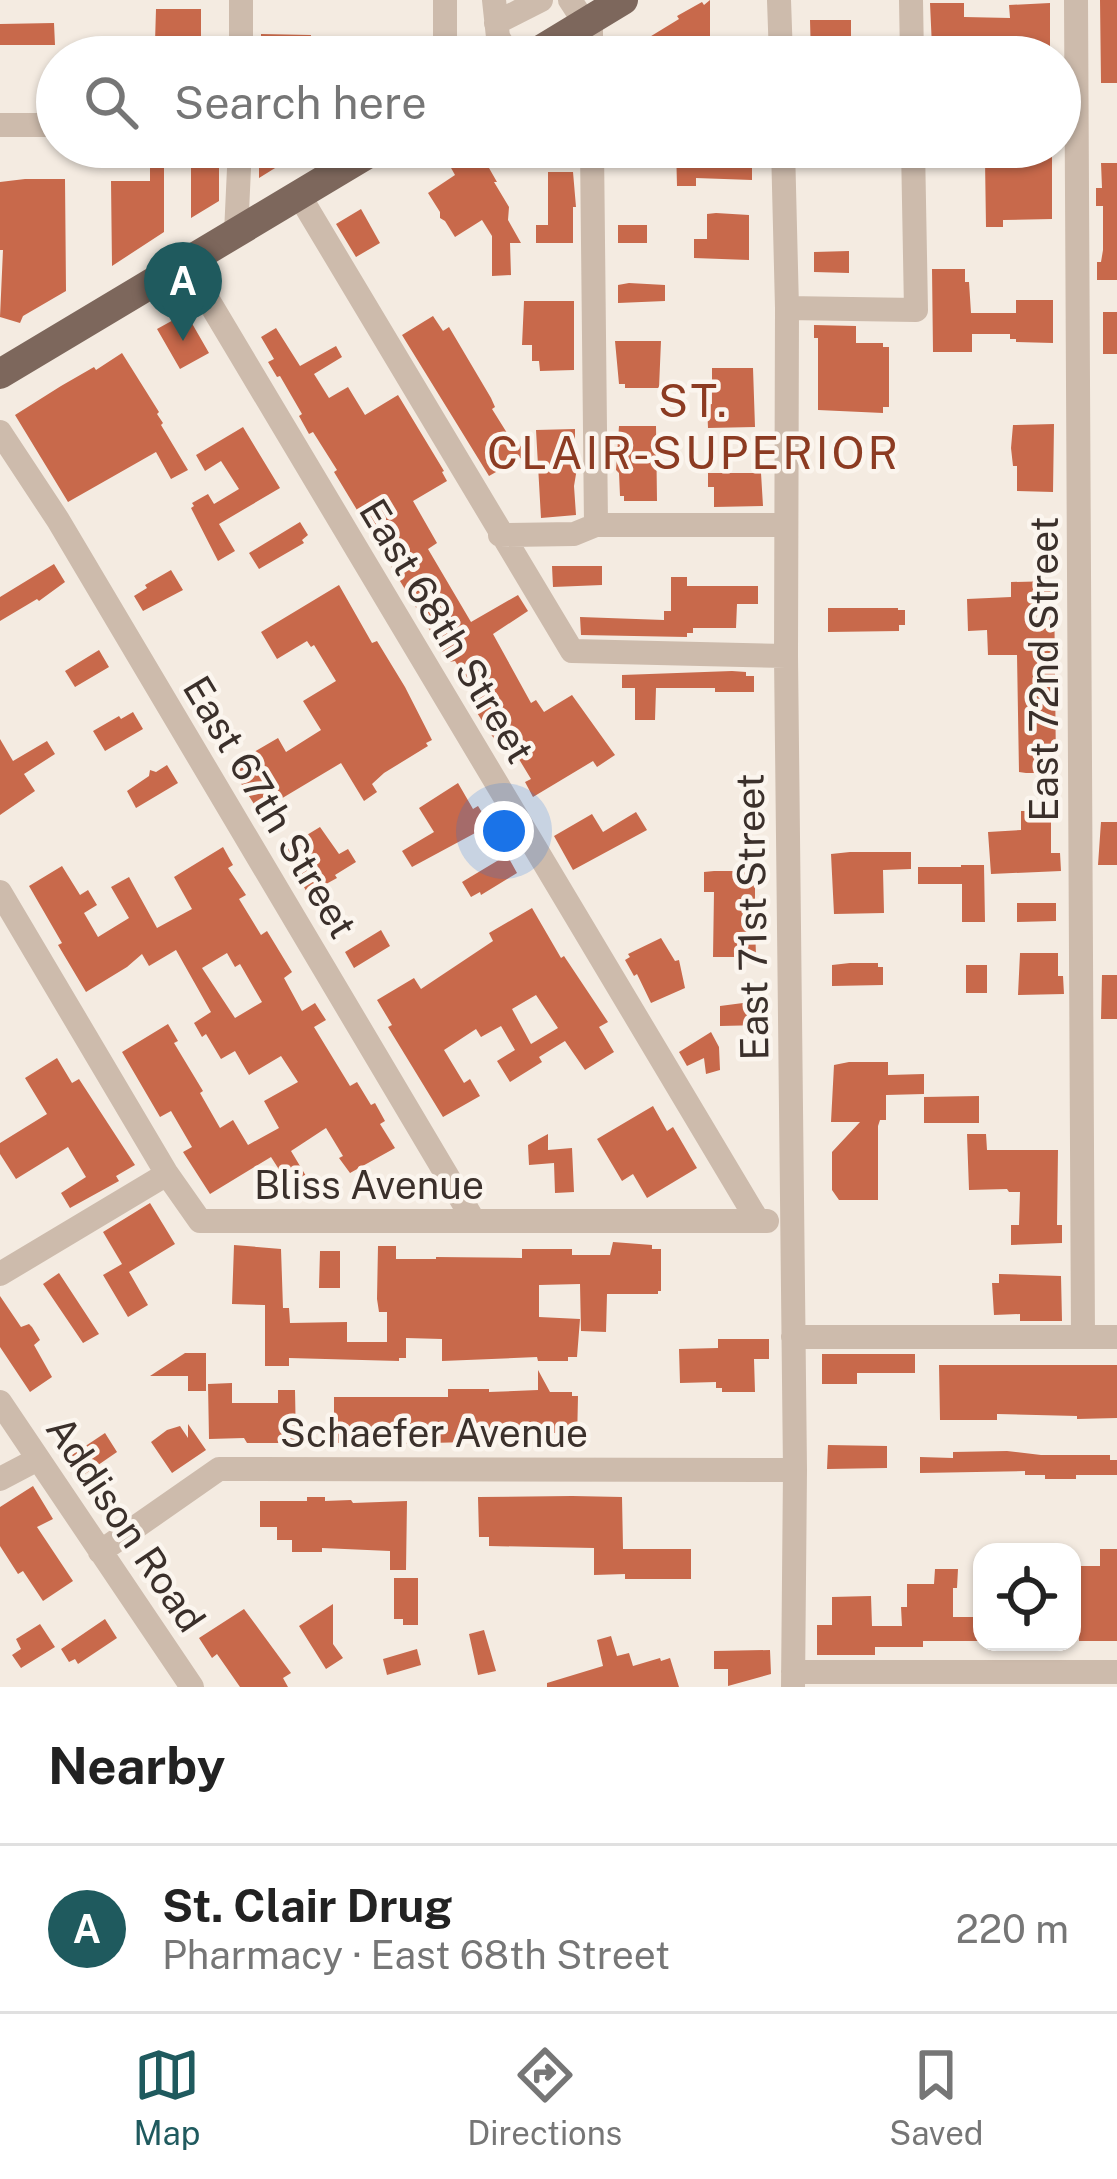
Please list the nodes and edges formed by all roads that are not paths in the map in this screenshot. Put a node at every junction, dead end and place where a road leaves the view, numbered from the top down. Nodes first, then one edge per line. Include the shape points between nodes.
1 (241, 0) edge
2 (446, 0) edge
3 (541, 0) edge
4 (779, 0) edge
5 (911, 0) edge
6 (1076, 0) edge
7 (621, 1) edge
8 (495, 11) edge
9 (582, 14) edge
10 (241, 36) edge
11 (445, 36) edge
12 (555, 36) edge
13 (780, 36) edge
14 (912, 36) edge
15 (1076, 36) edge
16 (0, 125) edge
17 (36, 125) edge
18 (239, 168) edge
19 (344, 168) edge
20 (592, 168) edge
21 (784, 168) edge
22 (913, 168) edge
23 (1077, 168) edge
24 (299, 195) junction
25 (236, 233) junction
26 (186, 263) junction
27 (787, 308) junction
28 (0, 374) edge
29 (0, 432) edge
30 (596, 524) junction
31 (785, 524) junction
32 (500, 535) junction
33 (786, 656) junction
34 (0, 892) edge
35 (167, 1174) junction
36 (474, 1221) junction
37 (758, 1221) junction
38 (790, 1221) junction
39 (0, 1274) edge
40 (793, 1337) junction
41 (1083, 1337) junction
42 (1117, 1337) edge
43 (0, 1402) edge
44 (38, 1459) junction
45 (795, 1470) junction
46 (0, 1479) edge
47 (100, 1552) junction
48 (1117, 1672) edge
49 (792, 1683) edge
50 (192, 1687) edge

1 - 10 street
2 - 11 street
3 - 8 street
4 - 13 street
5 - 14 street
6 - 15 street, East 72nd Street
7 - 9 main road
9 - 12 main road
16 - 17 street
18 - 25 street
19 - 24 main road
20 - 30 street
21 - 27 street, East 71st Street
22 - 27 street via 916,310
23 - 41 street, East 72nd Street
24 - 25 main road
24 - 32 street
25 - 26 main road
26 - 28 main road
26 - 37 street, East 68th Street
27 - 31 street, East 71st Street
29 - 36 street, East 67th Street
30 - 31 street
30 - 32 street via 574,534
31 - 33 street, East 71st Street
32 - 33 street via 572,651
33 - 38 street, East 71st Street
34 - 35 street
35 - 36 street, Bliss Avenue via 200,1221
35 - 39 street
36 - 37 street, Bliss Avenue
37 - 38 street, Bliss Avenue
38 - 40 street, East 71st Street
40 - 41 street
40 - 45 street, East 71st Street
41 - 42 street
43 - 44 street, Addison Road
44 - 46 street
44 - 47 street, Addison Road
45 - 47 street, Schaefer Avenue via 219,1469
45 - 49 street, East 71st Street
47 - 50 street, Addison Road
48 - 49 street

